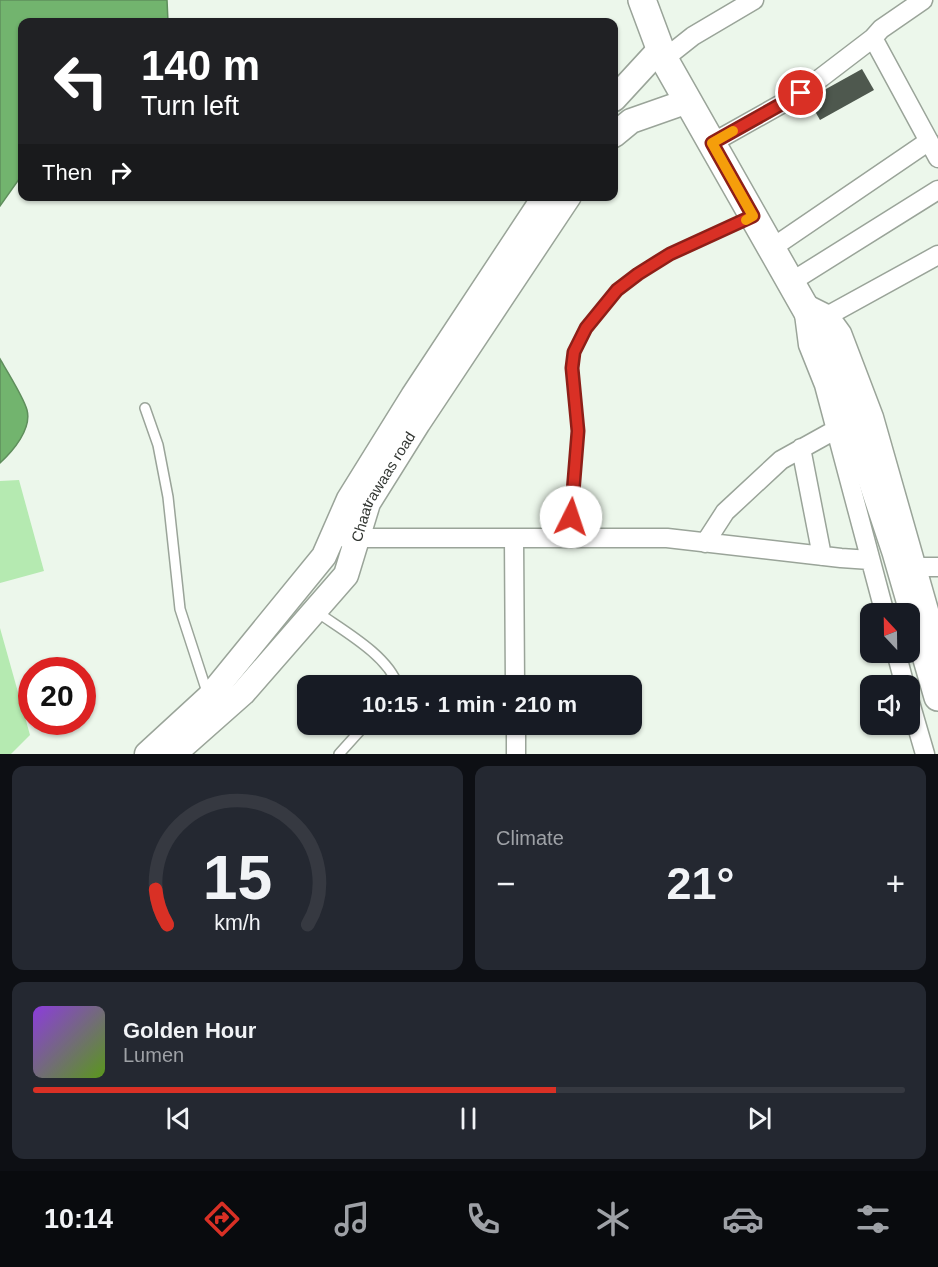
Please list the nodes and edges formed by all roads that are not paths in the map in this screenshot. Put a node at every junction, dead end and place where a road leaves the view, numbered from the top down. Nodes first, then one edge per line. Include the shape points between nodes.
1 (642, 0) edge
2 (754, 0) edge
3 (923, 0) edge
4 (873, 38) junction
5 (662, 54) junction
6 (618, 95) edge
7 (688, 101) junction
8 (618, 132) edge
9 (928, 141) junction
10 (712, 143) junction
11 (938, 158) edge
12 (938, 190) edge
13 (541, 201) edge
14 (566, 201) edge
15 (753, 216) junction
16 (772, 248) junction
17 (938, 255) edge
18 (797, 292) junction
19 (829, 315) junction
20 (145, 408) dead end
21 (835, 430) junction
22 (801, 448) junction
23 (332, 538) junction
24 (357, 538) junction
25 (514, 538) junction
26 (570, 538) junction
27 (705, 543) junction
28 (822, 556) junction
29 (870, 560) junction
30 (916, 567) junction
31 (938, 567) edge
32 (882, 603) edge
33 (315, 610) junction
34 (938, 642) edge
35 (391, 675) edge
36 (515, 675) edge
37 (209, 697) junction
38 (938, 697) edge
39 (356, 735) edge
40 (516, 735) edge
41 (919, 735) edge
42 (147, 754) edge
43 (174, 754) edge
44 (339, 754) edge
45 (516, 754) edge
46 (925, 754) edge

1 - 5 main road
2 - 5 street
3 - 4 street
4 - 9 street
4 - 10 street via 801,93
5 - 6 street
5 - 7 main road
7 - 8 street via 631,122
7 - 10 main road
9 - 11 street
9 - 16 street
10 - 15 main road
12 - 18 street
13 - 23 street via 366,471
14 - 24 street, Chaatrawaas road via 368,503
15 - 16 main road
15 - 26 lane via 670,254 638,274 617,290 586,328 574,352 572,368 578,431
16 - 18 main road
17 - 19 street
18 - 19 street
18 - 21 street via 808,345 824,385
18 - 38 main road via 828,348 892,541
19 - 30 street via 842,333 874,417
20 - 37 lane via 158,445 168,497 180,609
21 - 22 street
21 - 29 street
22 - 27 street via 781,460 725,512
22 - 28 street
23 - 24 street
23 - 37 street via 324,556
24 - 25 street
24 - 33 street, Chaatrawaas road via 346,575
25 - 26 street
25 - 36 street
26 - 27 street via 667,538
27 - 28 street
28 - 29 street
29 - 32 street
30 - 31 street
30 - 34 street
33 - 35 lane via 374,652
33 - 43 street, Chaatrawaas road via 243,693
37 - 42 street
39 - 44 lane
40 - 45 street
41 - 46 street

